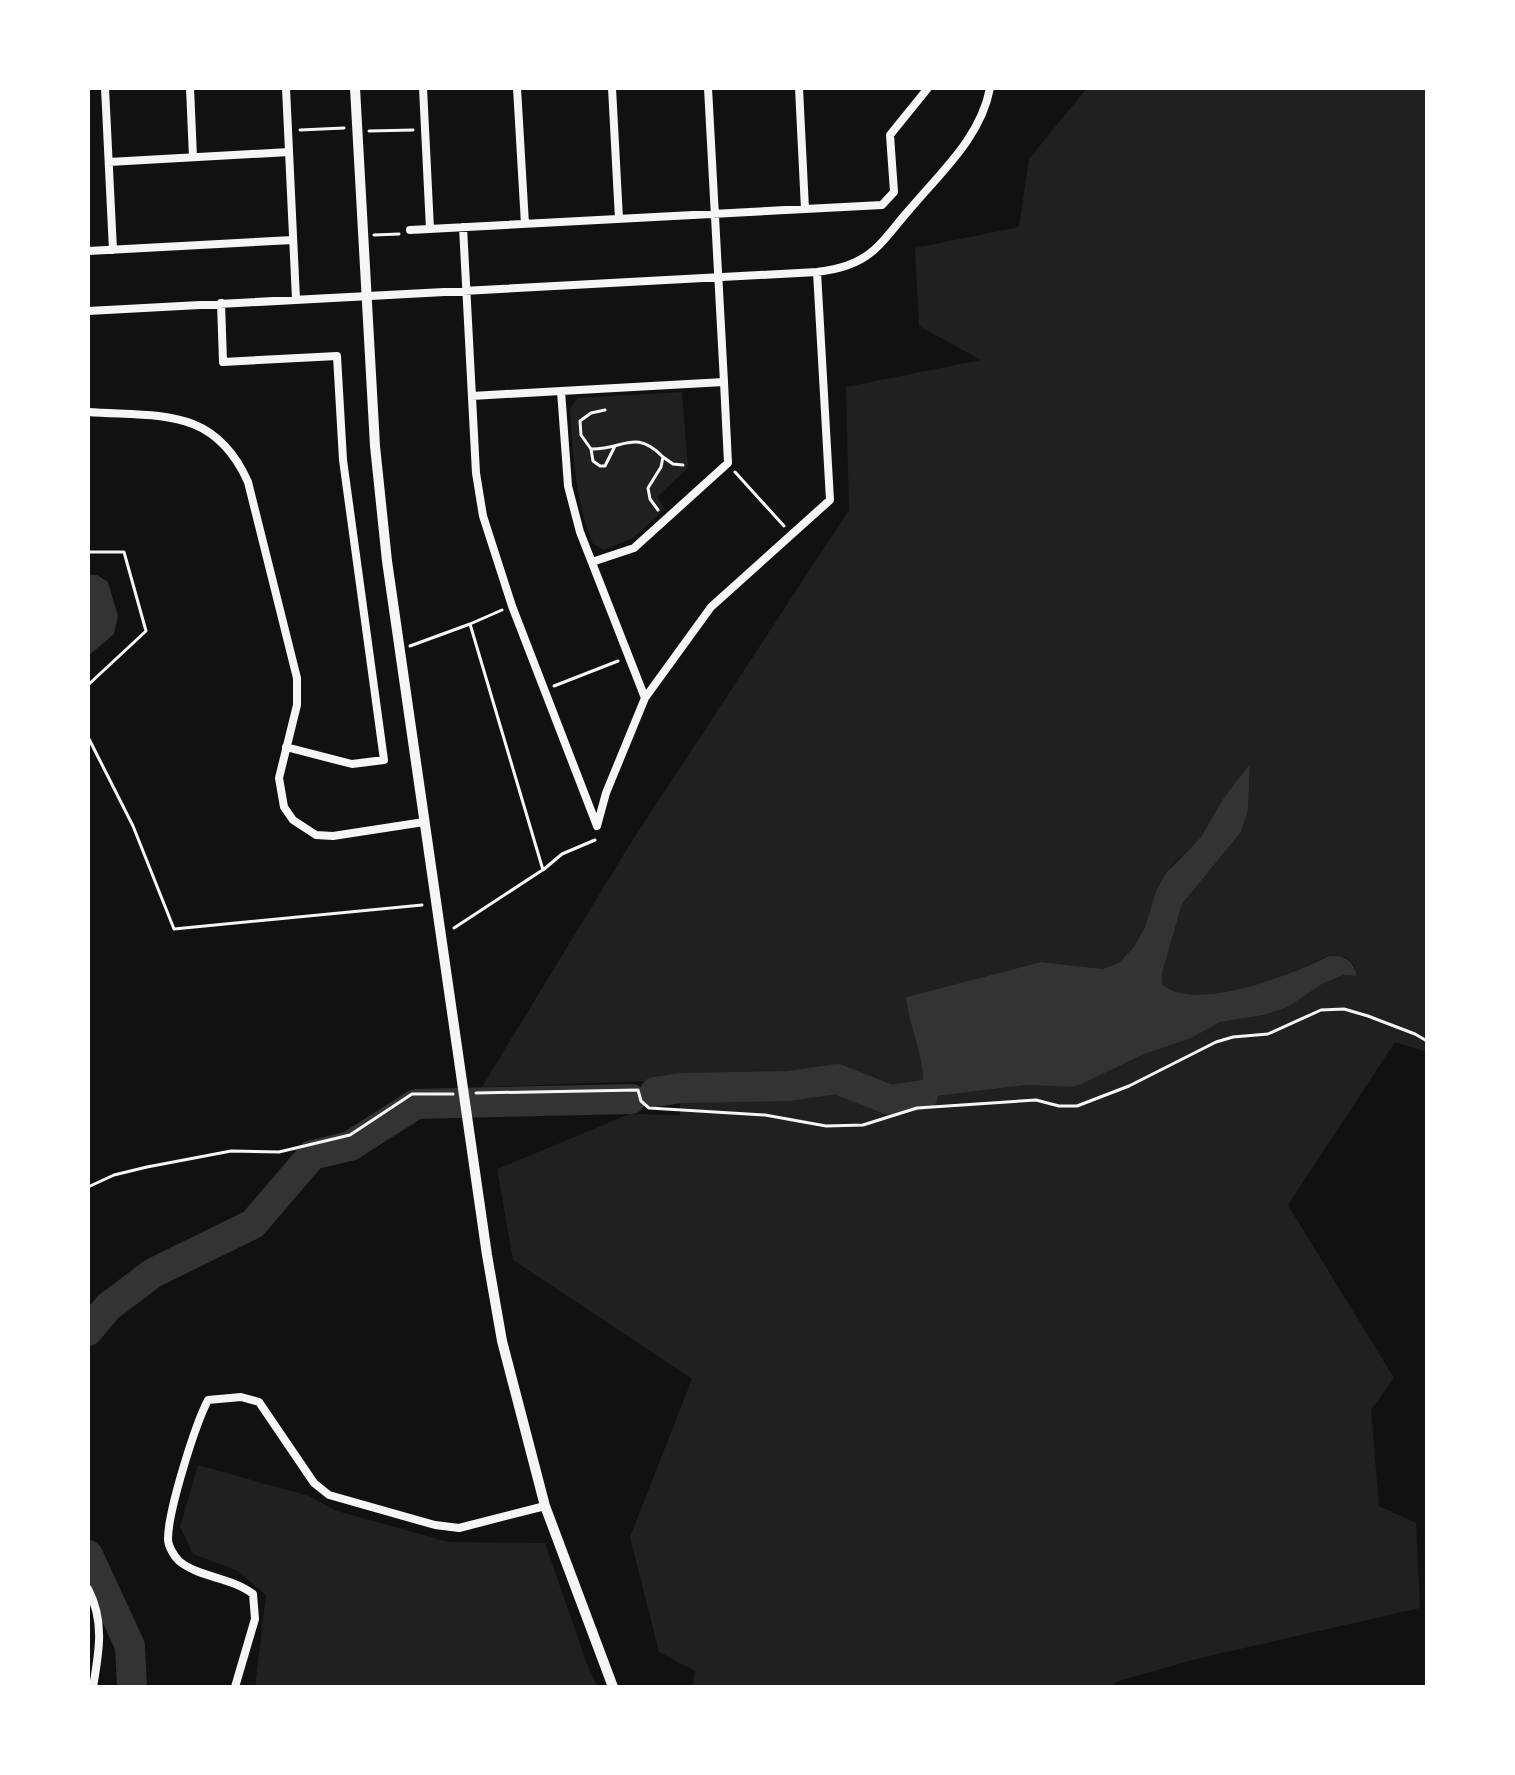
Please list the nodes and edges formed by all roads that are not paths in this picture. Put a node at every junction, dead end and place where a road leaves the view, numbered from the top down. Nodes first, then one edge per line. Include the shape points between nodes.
1 (105, 88) edge
2 (190, 88) edge
3 (286, 88) edge
4 (355, 88) edge
5 (423, 88) edge
6 (517, 88) edge
7 (612, 88) edge
8 (708, 88) edge
9 (799, 88) edge
10 (928, 88) edge
11 (990, 88) edge
12 (289, 152) junction
13 (193, 157) junction
14 (109, 162) junction
15 (805, 209) junction
16 (715, 214) junction
17 (619, 219) junction
18 (525, 224) junction
19 (463, 227) junction
20 (430, 229) junction
21 (410, 230) road end
22 (293, 240) junction
23 (113, 250) junction
24 (88, 251) edge
25 (817, 272) junction
26 (719, 277) junction
27 (467, 291) junction
28 (366, 295) junction
29 (296, 299) junction
30 (221, 303) junction
31 (88, 311) edge
32 (724, 382) junction
33 (561, 391) junction
34 (472, 396) junction
35 (88, 412) edge
36 (592, 562) junction
37 (645, 698) junction
38 (286, 747) junction
39 (424, 822) junction
40 (545, 1506) junction
41 (88, 1589) edge
42 (93, 1687) edge
43 (235, 1687) edge
44 (613, 1687) edge

1 - 14 street
2 - 13 street
3 - 12 street
4 - 28 street
5 - 20 street
6 - 18 street
7 - 17 street
8 - 16 street
9 - 15 street
10 - 15 street via 890,135 894,192 882,205
11 - 25 street via 975,130 873,251 847,267
12 - 13 street
12 - 22 street
13 - 14 street
14 - 23 street
15 - 16 street
16 - 17 street
16 - 26 street
17 - 18 street
18 - 19 street
19 - 20 street
19 - 27 street
20 - 21 street
22 - 23 street
22 - 29 street
23 - 24 street
25 - 26 street
25 - 37 street via 830,500 711,607
26 - 27 street
26 - 32 street
27 - 28 street
27 - 34 street
28 - 29 street
28 - 39 street via 387,561
29 - 30 street
30 - 31 street
30 - 38 street via 223,362 337,356 343,460 384,760 352,764
32 - 33 street
32 - 36 street via 728,463 634,548
33 - 34 street
33 - 36 street via 568,486
34 - 37 street via 483,516 597,826
35 - 38 street via 183,420 203,427 238,458 297,678 297,705
36 - 37 street
38 - 39 street via 280,792 284,807 303,829 333,836
39 - 40 street via 502,1341
40 - 43 street via 459,1528 329,1495 314,1483 259,1402 241,1397 208,1400 199,1417 168,1543 178,1560 253,1594 255,1619
40 - 44 street
41 - 42 street via 100,1621

